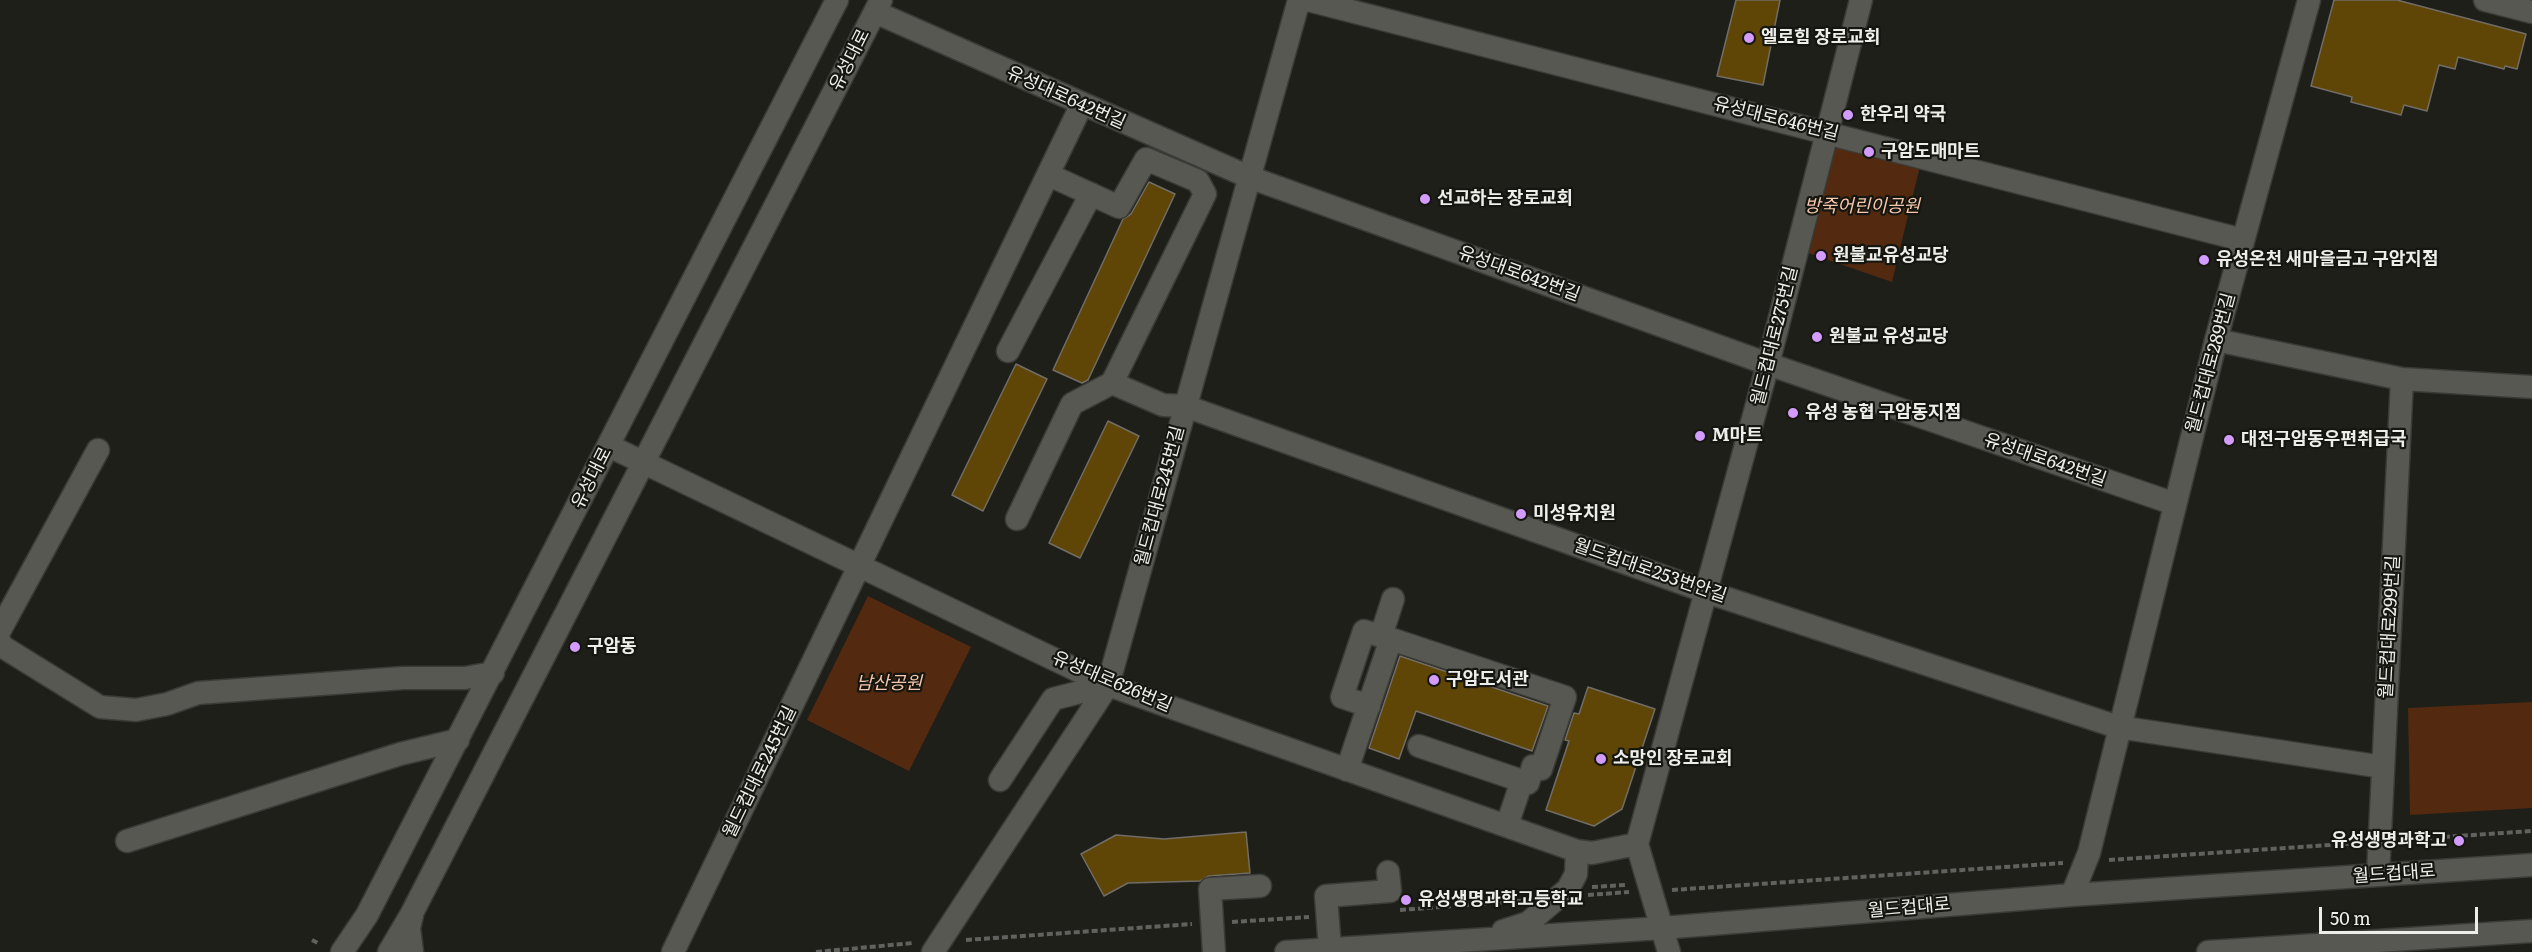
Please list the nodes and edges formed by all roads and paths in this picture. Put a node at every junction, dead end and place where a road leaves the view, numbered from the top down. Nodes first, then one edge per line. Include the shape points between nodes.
1 (837, 0) edge
2 (1299, 0) edge
3 (1308, 0) edge
4 (1861, 0) edge
5 (2308, 0) edge
6 (2485, 0) edge
7 (878, 6) edge
8 (2532, 12) edge
9 (1082, 106) junction
10 (1826, 131) junction
11 (1049, 175) junction
12 (1249, 177) junction
13 (1091, 194) junction
14 (2243, 240) junction
15 (2216, 340) junction
16 (1008, 351) dead end
17 (1768, 364) junction
18 (2402, 379) junction
19 (1112, 383) junction
20 (2532, 387) edge
21 (1185, 406) junction
22 (609, 446) junction
23 (98, 450) dead end
24 (642, 462) junction
25 (2175, 504) junction
26 (1017, 519) dead end
27 (860, 566) junction
28 (1707, 592) junction
29 (1393, 599) dead end
30 (0, 630) edge
31 (1386, 638) junction
32 (0, 642) edge
33 (493, 673) junction
34 (1108, 685) junction
35 (2118, 726) junction
36 (458, 740) junction
37 (1419, 746) dead end
38 (2384, 767) junction
39 (1347, 770) junction
40 (1000, 780) dead end
41 (1522, 781) junction
42 (1507, 825) junction
43 (2532, 831) edge
44 (2409, 839) dead end
45 (127, 841) dead end
46 (2353, 843) dead end
47 (1637, 844) junction
48 (1577, 851) junction
49 (2130, 859) dead end
50 (2056, 864) dead end
51 (2532, 865) edge
52 (1388, 872) dead end
53 (2378, 874) junction
54 (1625, 885) dead end
55 (1260, 886) dead end
56 (1583, 888) dead end
57 (1682, 890) dead end
58 (1627, 892) dead end
59 (1586, 895) dead end
60 (2072, 895) junction
61 (1529, 900) dead end
62 (1389, 911) dead end
63 (412, 913) junction
64 (1309, 917) dead end
65 (1257, 920) dead end
66 (363, 922) junction
67 (1166, 926) dead end
68 (1662, 928) junction
69 (2532, 931) edge
70 (1484, 938) junction
71 (981, 939) dead end
72 (312, 940) dead end
73 (318, 943) dead end
74 (927, 947) edge
75 (2371, 947) edge
76 (1330, 949) junction
77 (342, 952) edge
78 (358, 952) edge
79 (389, 952) edge
80 (412, 952) edge
81 (673, 952) edge
82 (816, 952) edge
83 (1214, 952) edge
84 (1286, 952) edge
85 (1669, 952) edge
86 (2208, 952) edge

1 - 22 street, 유성대로
2 - 12 street, 월드컵대로245번길
3 - 10 street, 유성대로646번길
4 - 10 street, 월드컵대로275번길
5 - 14 street, 월드컵대로289번길
6 - 8 street
7 - 9 street, 유성대로642번길
7 - 24 street, 유성대로
9 - 11 street, 월드컵대로245번길
9 - 12 street, 유성대로642번길
10 - 14 street, 유성대로646번길
10 - 17 street, 월드컵대로275번길
11 - 13 street
11 - 27 street, 월드컵대로245번길
12 - 17 street, 유성대로642번길
12 - 21 street, 월드컵대로245번길
13 - 16 street
13 - 19 street via 1119,207 1146,159 1198,180 1205,194
14 - 15 street, 월드컵대로289번길
15 - 18 street
15 - 25 street, 월드컵대로289번길
17 - 25 street, 유성대로642번길
17 - 28 street, 월드컵대로275번길
18 - 20 street
18 - 38 street, 월드컵대로299번길
19 - 21 street, 월드컵대로253번안길 via 1163,405
19 - 26 street via 1072,404
21 - 28 street, 월드컵대로253번안길
21 - 34 street, 월드컵대로245번길
22 - 24 street, 유성대로626번길
22 - 33 street, 유성대로
23 - 30 street
24 - 27 street, 유성대로626번길
24 - 63 street, 유성대로
25 - 35 street, 월드컵대로289번길
27 - 34 street, 유성대로626번길
27 - 81 street, 월드컵대로245번길
28 - 35 street, 월드컵대로253번안길
28 - 47 street, 월드컵대로275번길
29 - 31 street
31 - 39 street
31 - 41 street via 1565,697 1541,769 1533,766 1528,783
32 - 33 street via 100,707 136,710 198,693 403,678 465,678
33 - 36 street, 유성대로
34 - 39 street, 유성대로626번길
34 - 40 street via 1053,699
34 - 74 street, 월드컵대로245번길
35 - 38 street
35 - 60 street, 월드컵대로289번길 via 2089,853
36 - 45 street via 400,754
36 - 66 street, 유성대로
37 - 41 street
38 - 53 street, 월드컵대로299번길
39 - 42 street, 유성대로626번길
41 - 42 street
42 - 48 street, 유성대로626번길
43 - 44 path
46 - 49 path
47 - 48 street, 유성대로626번길 via 1592,853
47 - 68 street
48 - 70 street via 1576,874 1560,897 1528,923
50 - 57 path
51 - 53 street, 월드컵대로
52 - 76 street via 1390,891 1326,896
53 - 60 street, 월드컵대로
54 - 56 path
55 - 83 street via 1210,889
58 - 59 path
60 - 68 street, 월드컵대로
61 - 62 path
63 - 79 street, 유성대로
63 - 80 street
64 - 65 path
66 - 77 street, 유성대로
66 - 78 street
67 - 71 path
68 - 70 street, 월드컵대로
68 - 85 street
69 - 75 street
70 - 76 street, 월드컵대로
72 - 73 path
74 - 82 path
75 - 86 street
76 - 84 street, 월드컵대로

